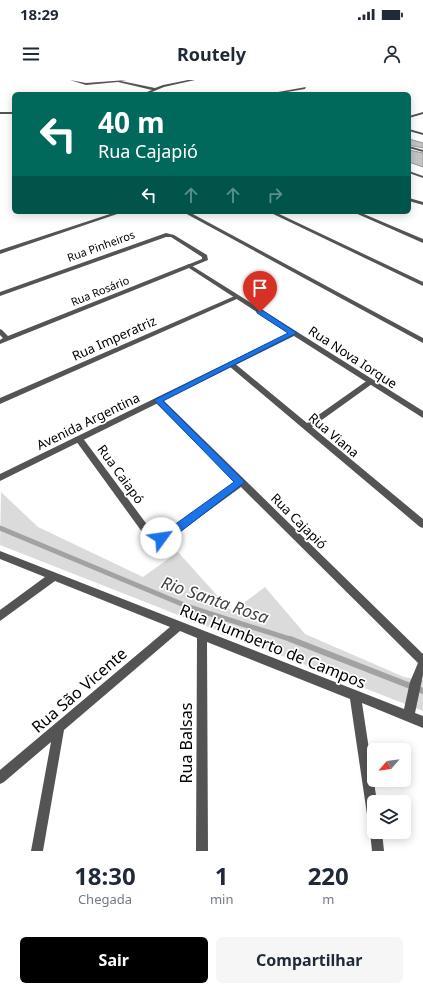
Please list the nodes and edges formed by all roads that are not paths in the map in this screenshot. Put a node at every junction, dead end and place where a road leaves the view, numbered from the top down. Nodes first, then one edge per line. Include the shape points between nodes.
1 (72, 80) edge
2 (125, 80) edge
3 (193, 80) edge
4 (118, 82) junction
5 (305, 88) dead end
6 (154, 89) junction
7 (148, 92) edge
8 (282, 92) edge
9 (0, 113) edge
10 (12, 113) edge
11 (423, 113) edge
12 (411, 116) edge
13 (411, 131) edge
14 (423, 134) edge
15 (411, 148) edge
16 (423, 151) edge
17 (411, 173) edge
18 (423, 177) edge
19 (411, 200) edge
20 (423, 204) edge
21 (115, 214) edge
22 (189, 214) edge
23 (275, 214) edge
24 (360, 214) edge
25 (423, 241) edge
26 (0, 252) edge
27 (206, 258) joint
28 (189, 266) junction
29 (423, 284) edge
30 (0, 294) edge
31 (237, 297) junction
32 (0, 331) edge
33 (294, 333) junction
34 (3, 340) edge
35 (423, 341) edge
36 (231, 364) junction
37 (370, 382) junction
38 (158, 400) junction
39 (0, 401) edge
40 (423, 416) edge
41 (306, 427) junction
42 (79, 439) junction
43 (0, 478) edge
44 (241, 482) junction
45 (423, 524) edge
46 (0, 555) edge
47 (54, 576) junction
48 (0, 616) edge
49 (179, 626) junction
50 (202, 635) junction
51 (422, 664) edge
52 (356, 695) junction
53 (409, 716) junction
54 (423, 722) edge
55 (59, 728) junction
56 (0, 778) edge
57 (370, 795) edge
58 (377, 839) edge
59 (37, 851) edge
60 (202, 851) edge
61 (378, 851) edge

1 - 4 street via 86,84
2 - 4 street
3 - 6 street
4 - 6 street
5 - 8 street
6 - 7 street
9 - 10 street
11 - 12 street
13 - 14 street
15 - 16 street
17 - 18 street
19 - 20 street
21 - 26 street
22 - 35 street
23 - 29 street
24 - 25 street
27 - 28 street, Rua Rosário
27 - 30 street, Rua Pinheiros via 166,234
28 - 31 street, Rua Nova Iorque
28 - 34 street, Rua Rosário
31 - 33 street, Rua Nova Iorque
31 - 39 street, Rua Imperatriz
32 - 34 street
33 - 36 street, Avenida Argentina
33 - 37 street, Rua Nova Iorque
36 - 38 street, Avenida Argentina
36 - 41 street, Rua Viana
37 - 40 street, Rua Nova Iorque
37 - 41 street
38 - 42 street, Avenida Argentina
38 - 44 street, Rua Cajapió
41 - 45 street, Rua Viana
42 - 43 street, Avenida Argentina
42 - 44 street, Rua Caiapó via 148,534 161,538
44 - 51 street, Rua Cajapió
46 - 47 street, Rua Humberto de Campos
47 - 48 street
47 - 49 street, Rua Humberto de Campos
49 - 50 street, Rua Humberto de Campos
49 - 55 street, Rua São Vicente
50 - 52 street, Rua Humberto de Campos
50 - 60 street, Rua Balsas
51 - 53 street
52 - 53 street, Rua Humberto de Campos
52 - 57 street
53 - 54 street, Rua Humberto de Campos
55 - 56 street, Rua São Vicente
55 - 59 street
58 - 61 street

